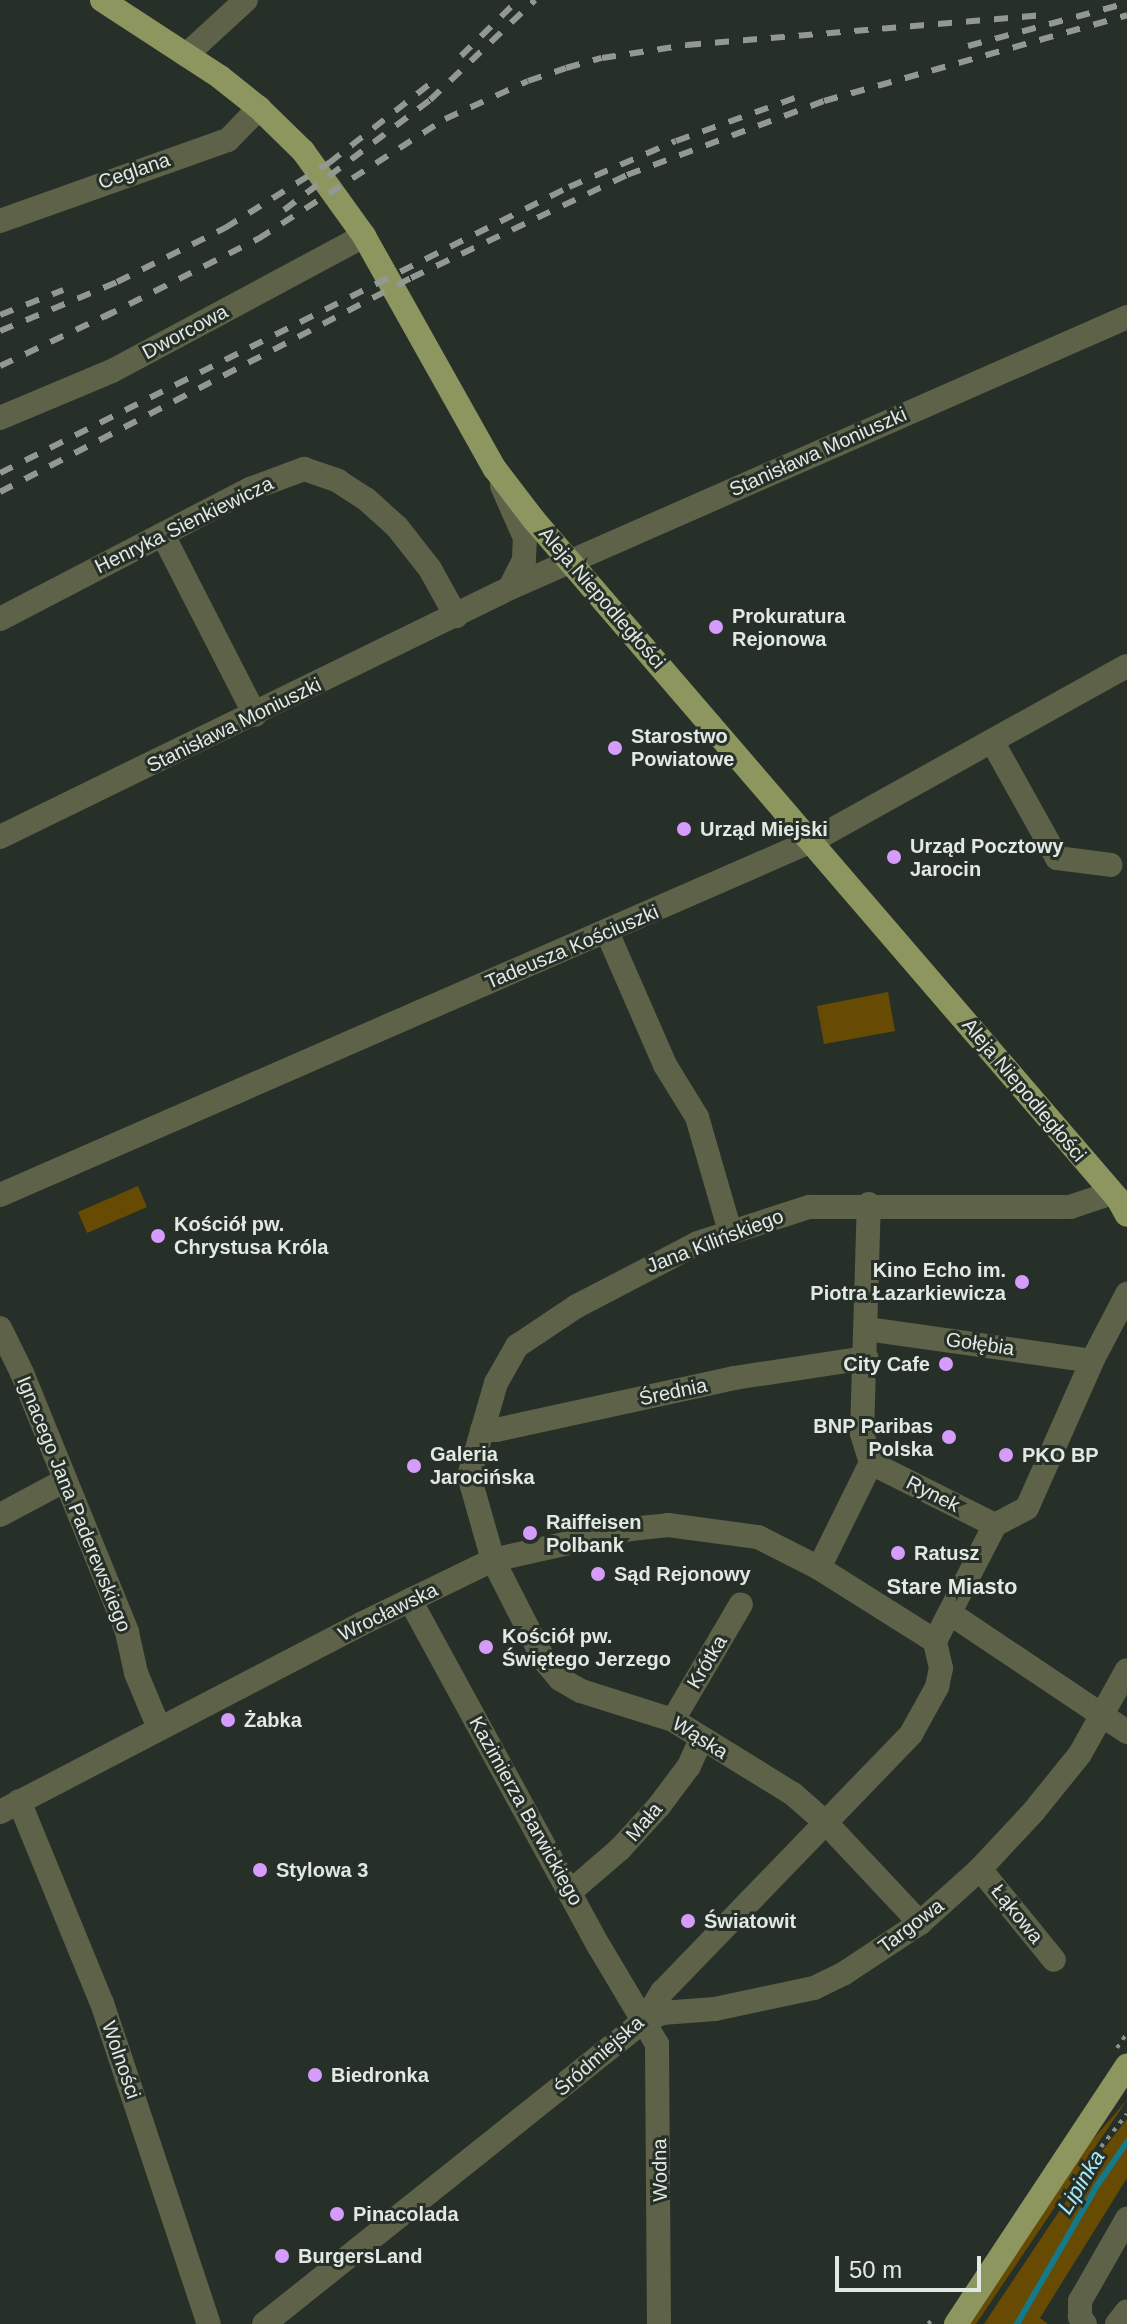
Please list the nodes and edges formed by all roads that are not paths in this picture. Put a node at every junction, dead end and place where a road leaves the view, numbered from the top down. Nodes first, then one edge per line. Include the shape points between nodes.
1 (102, 0) edge
2 (246, 0) edge
3 (186, 55) junction
4 (259, 108) junction
5 (0, 221) edge
6 (364, 236) junction
7 (1127, 317) edge
8 (0, 418) edge
9 (495, 469) junction
10 (163, 535) junction
11 (571, 562) junction
12 (510, 588) junction
13 (456, 616) junction
14 (0, 619) edge
15 (1127, 666) edge
16 (255, 715) junction
17 (992, 741) junction
18 (0, 837) edge
19 (812, 841) junction
20 (1111, 865) dead end
21 (607, 932) junction
22 (0, 1195) edge
23 (1121, 1203) edge
24 (869, 1204) junction
25 (730, 1231) junction
26 (1127, 1294) edge
27 (0, 1328) edge
28 (867, 1329) junction
29 (866, 1358) junction
30 (1092, 1361) junction
31 (482, 1430) junction
32 (871, 1463) junction
33 (64, 1481) junction
34 (0, 1515) edge
35 (995, 1525) junction
36 (493, 1560) junction
37 (810, 1564) junction
38 (410, 1600) junction
39 (741, 1604) dead end
40 (951, 1614) junction
41 (935, 1641) junction
42 (1127, 1670) edge
43 (1101, 1714) junction
44 (673, 1720) junction
45 (159, 1728) junction
46 (1127, 1732) edge
47 (701, 1739) junction
48 (9, 1807) edge
49 (827, 1824) junction
50 (980, 1869) junction
51 (570, 1892) junction
52 (920, 1923) junction
53 (1054, 1960) dead end
54 (645, 2020) junction
55 (1127, 2066) edge
56 (1127, 2219) edge
57 (1127, 2311) edge
58 (209, 2324) edge
59 (264, 2324) edge
60 (659, 2324) edge
61 (956, 2324) edge
62 (1085, 2324) edge
63 (1117, 2324) edge

1 - 3 main road, Aleja Niepodległości
2 - 3 street
3 - 4 main road, Aleja Niepodległości
4 - 5 street, Ceglana via 228,140
4 - 6 main road, Aleja Niepodległości via 303,151
6 - 8 street, Dworcowa via 112,371
6 - 9 main road, Aleja Niepodległości
7 - 11 street, Stanisława Moniuszki
9 - 11 main road, Aleja Niepodległości
9 - 12 street via 525,538 524,560
10 - 13 street, Henryka Sienkiewicza via 250,489 304,469 338,481 397,527 430,569
10 - 14 street, Henryka Sienkiewicza
10 - 16 street
11 - 12 street, Stanisława Moniuszki
11 - 19 main road, Aleja Niepodległości
12 - 13 street, Stanisława Moniuszki
13 - 16 street, Stanisława Moniuszki
15 - 17 street, Tadeusza Kościuszki
16 - 18 street, Stanisława Moniuszki
17 - 19 street, Tadeusza Kościuszki
17 - 20 street via 1057,858
19 - 21 street, Tadeusza Kościuszki
19 - 23 main road, Aleja Niepodległości
21 - 22 street, Tadeusza Kościuszki
21 - 25 street via 665,1065 697,1117
23 - 24 street, Jana Kilińskiego
24 - 25 street, Jana Kilińskiego via 809,1207
24 - 28 street
25 - 31 street, Jana Kilińskiego via 644,1268 517,1346 496,1383
26 - 30 street
27 - 33 street, Ignacego Jana Paderewskiego
28 - 29 street
28 - 30 street, Gołębia
29 - 31 street, Średnia via 734,1378
29 - 32 street via 862,1434
30 - 35 street via 1027,1508
31 - 36 street, Jana Kilińskiego via 470,1486
32 - 35 street, Rynek
32 - 37 street
33 - 34 street
33 - 45 street, Ignacego Jana Paderewskiego via 127,1632 136,1673
35 - 40 street
36 - 37 street, Wrocławska via 668,1525 758,1537
36 - 38 street, Wrocławska
36 - 44 street, Wąska via 552,1672 581,1691
37 - 41 street
38 - 45 street, Wrocławska
38 - 51 street, Kazimierza Barwickiego
39 - 44 street, Krótka
40 - 41 street
40 - 43 street
41 - 49 street, Śródmiejska via 941,1668 926,1711
42 - 43 street, Targowa
43 - 46 street
43 - 50 street, Targowa via 1080,1754
44 - 47 street, Wąska
45 - 48 street, Wrocławska
47 - 49 street, Wąska via 793,1794
47 - 51 street, Mała via 689,1766 659,1806
48 - 58 street, Wolności via 102,2003
49 - 52 street, Wąska
49 - 54 street, Śródmiejska via 662,1992
50 - 52 street, Targowa
50 - 53 street, Łąkowa
51 - 54 street, Kazimierza Barwickiego
52 - 54 street, Targowa via 814,1988
54 - 59 street, Śródmiejska
54 - 60 street, Wodna via 658,2057
55 - 61 main road
56 - 62 street via 1080,2301
57 - 63 street

